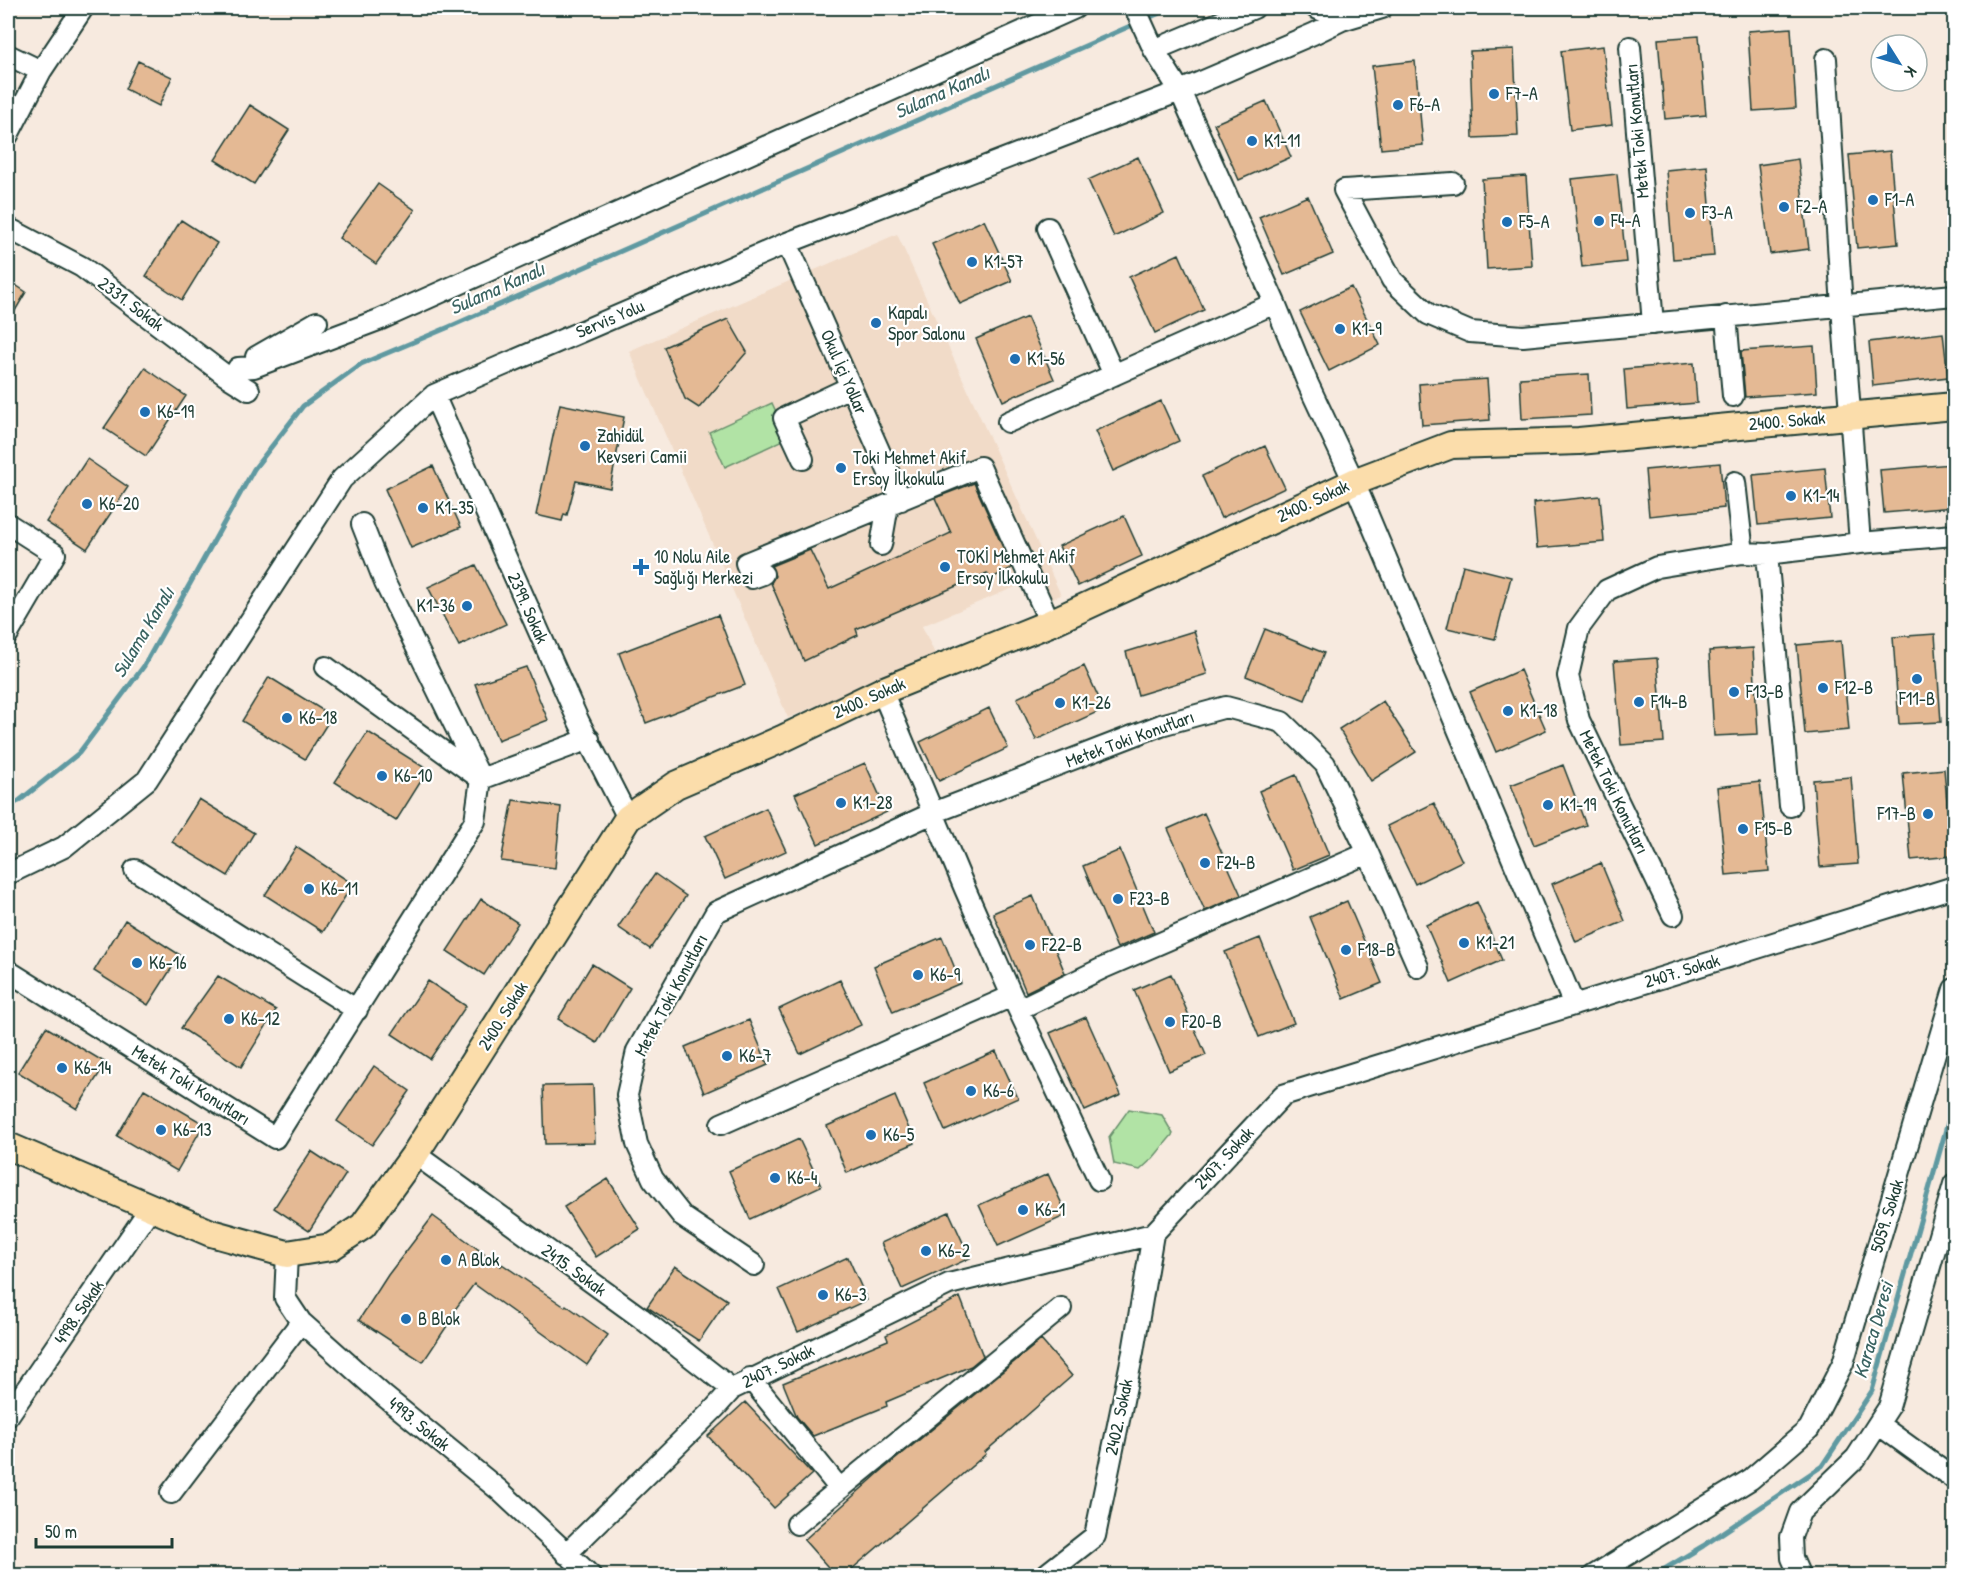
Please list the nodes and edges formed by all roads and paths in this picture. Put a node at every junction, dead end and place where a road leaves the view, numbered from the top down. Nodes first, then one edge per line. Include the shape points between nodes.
1 (83, 8) edge
2 (1075, 8) edge
3 (1135, 8) edge
4 (1231, 8) edge
5 (1254, 8) edge
6 (1316, 8) edge
7 (1382, 8) edge
8 (1342, 20) junction
9 (1151, 43) junction
10 (1630, 47) dead end
11 (8, 55) edge
12 (1826, 59) dead end
13 (41, 70) junction
14 (1180, 91) junction
15 (8, 135) edge
16 (1453, 183) dead end
17 (8, 228) edge
18 (1048, 228) dead end
19 (787, 243) junction
20 (1954, 295) edge
21 (1275, 303) junction
22 (1842, 307) junction
23 (1726, 315) junction
24 (317, 322) dead end
25 (1653, 324) junction
26 (231, 371) junction
27 (1114, 375) junction
28 (850, 387) junction
29 (249, 390) dead end
30 (434, 394) junction
31 (1733, 396) dead end
32 (1954, 406) edge
33 (1851, 415) junction
34 (1008, 422) dead end
35 (803, 459) dead end
36 (1354, 482) junction
37 (1734, 482) dead end
38 (895, 503) junction
39 (8, 524) edge
40 (362, 524) dead end
41 (1954, 535) edge
42 (1860, 543) junction
43 (881, 545) dead end
44 (1743, 553) junction
45 (1767, 554) junction
46 (763, 574) dead end
47 (1050, 623) junction
48 (8, 634) edge
49 (326, 667) dead end
50 (882, 691) junction
51 (589, 740) junction
52 (480, 779) junction
53 (1791, 806) dead end
54 (933, 813) junction
55 (628, 818) junction
56 (1368, 853) junction
57 (135, 870) dead end
58 (8, 874) edge
59 (1954, 887) edge
60 (1673, 915) dead end
61 (1418, 967) dead end
62 (8, 971) edge
63 (1954, 989) edge
64 (1016, 1002) junction
65 (1574, 1005) junction
66 (357, 1010) junction
67 (721, 1124) dead end
68 (8, 1146) edge
69 (415, 1154) junction
70 (1099, 1180) dead end
71 (1954, 1184) edge
72 (151, 1207) junction
73 (1153, 1234) junction
74 (287, 1254) junction
75 (754, 1265) dead end
76 (1061, 1308) dead end
77 (301, 1322) junction
78 (750, 1378) junction
79 (732, 1389) junction
80 (8, 1416) edge
81 (1878, 1424) junction
82 (1954, 1479) edge
83 (840, 1489) junction
84 (171, 1493) dead end
85 (797, 1524) dead end
86 (566, 1554) junction
87 (591, 1575) edge
88 (1044, 1575) edge
89 (1593, 1575) edge
90 (1800, 1575) edge

1 - 13 street
2 - 26 street via 381,319 257,366
3 - 9 street
4 - 9 street
5 - 9 street
6 - 8 street
7 - 8 street, Servis Yolu
8 - 14 street, Servis Yolu
9 - 14 street
10 - 25 street, Metek Toki Konutları
11 - 13 street
12 - 22 street
13 - 15 street
14 - 19 street, Servis Yolu
14 - 21 street
16 - 25 street via 1344,190 1392,280 1428,314 1470,332 1523,336
17 - 26 street, 2331. Sokak via 82,267
18 - 27 street
19 - 28 street, Okul İçi Yollar
19 - 30 street, Servis Yolu
20 - 22 street
21 - 27 street
21 - 36 street
22 - 23 street
22 - 33 street
23 - 25 street
23 - 31 street
24 - 26 street
26 - 29 street, 2331. Sokak
27 - 34 street
28 - 35 street via 784,418
28 - 38 street, Okul İçi Yollar
30 - 51 street, 2399. Sokak
30 - 58 street, Servis Yolu via 342,479 147,780 64,847
32 - 33 main road, 2400. Sokak
33 - 36 main road, 2400. Sokak via 1579,441 1451,445
33 - 42 street
36 - 47 main road, 2400. Sokak
36 - 65 street
37 - 44 street
38 - 43 street
38 - 46 street via 746,563 752,578
38 - 47 street via 981,467
39 - 48 street via 55,554
40 - 52 street via 385,583
41 - 42 street, Metek Toki Konutları
42 - 45 street, Metek Toki Konutları
44 - 45 street, Metek Toki Konutları
44 - 60 street, Metek Toki Konutları via 1657,567 1607,590 1579,628 1568,676 1579,720
45 - 53 street
47 - 50 main road, 2400. Sokak
49 - 52 street
50 - 54 street
50 - 55 main road, 2400. Sokak via 676,785
51 - 52 street
51 - 55 street, 2399. Sokak
52 - 66 street, Metek Toki Konutları via 475,821
54 - 56 street, Metek Toki Konutları via 1161,725 1226,707 1282,722 1325,764
54 - 64 street
54 - 75 street, Metek Toki Konutları via 716,912 637,1051 627,1095 637,1144 653,1179 683,1217
55 - 69 main road, 2400. Sokak
56 - 61 street, Metek Toki Konutları
56 - 64 street
57 - 66 street
59 - 65 street, 2407. Sokak
62 - 66 street, Metek Toki Konutları via 275,1138
63 - 89 street, 5059. Sokak via 1843,1363 1809,1429 1751,1479
64 - 67 street
64 - 70 street
65 - 73 street, 2407. Sokak via 1283,1095
68 - 72 main road, 2400. Sokak
69 - 74 main road, 2400. Sokak via 363,1226 330,1247
69 - 79 street, 2415. Sokak
71 - 81 street via 1889,1407
72 - 74 main road, 2400. Sokak via 211,1233
72 - 80 street, 4998. Sokak
73 - 78 street, 2407. Sokak via 949,1284
73 - 88 street, 2402. Sokak via 1095,1536
74 - 77 street, 4993. Sokak via 285,1298
76 - 83 street
77 - 84 street
77 - 86 street, 4993. Sokak via 499,1490
78 - 79 street, 2407. Sokak
78 - 83 street
79 - 86 street, 2407. Sokak
81 - 82 street
81 - 90 street via 1856,1458 1800,1512 1791,1537 1792,1558
83 - 85 street
86 - 87 street, 4993. Sokak

